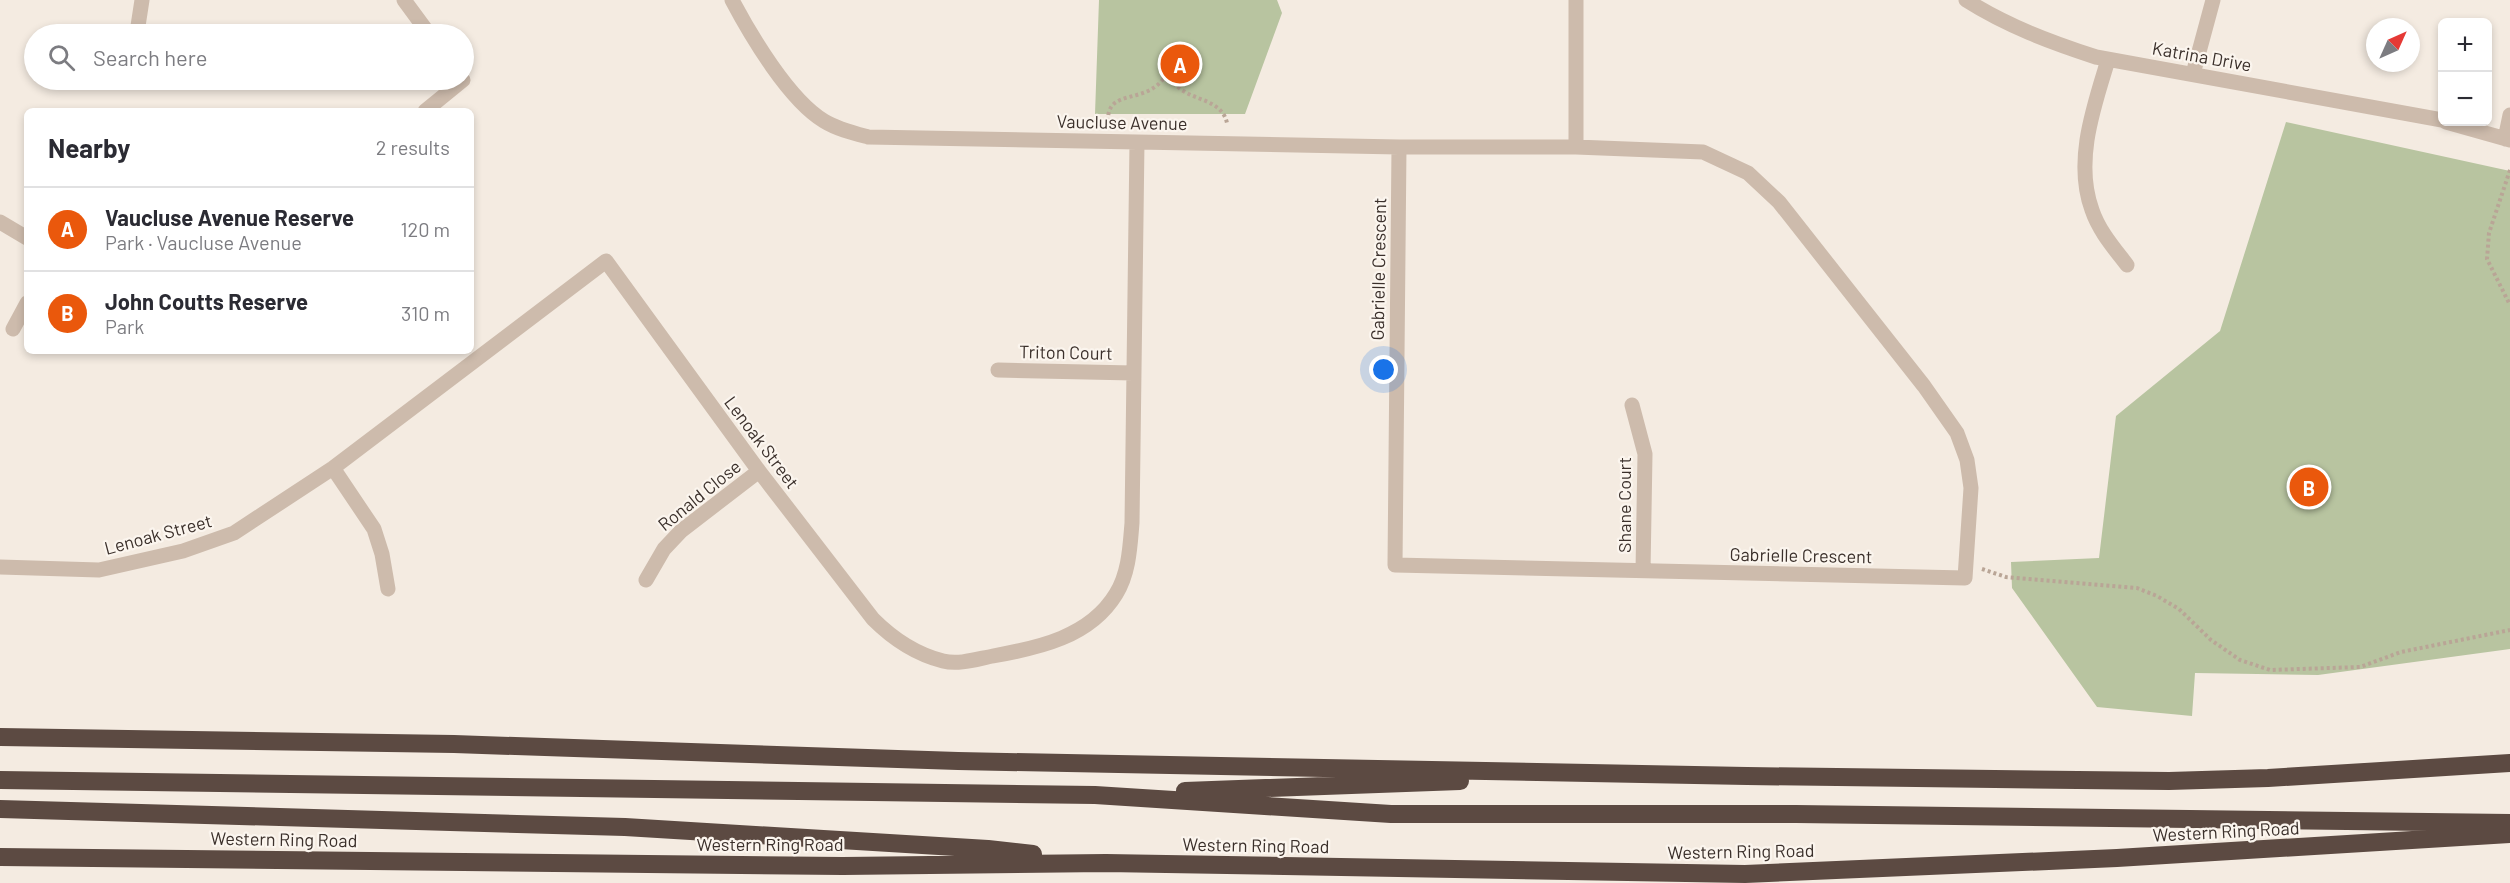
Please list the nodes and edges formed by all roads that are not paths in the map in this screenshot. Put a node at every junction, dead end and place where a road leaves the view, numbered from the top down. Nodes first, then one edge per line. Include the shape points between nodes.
1 (142, 0) edge
2 (404, 0) edge
3 (732, 0) edge
4 (1576, 0) edge
5 (1966, 0) edge
6 (2212, 0) edge
7 (138, 24) edge
8 (422, 24) edge
9 (2108, 60) junction
10 (2193, 74) junction
11 (452, 90) edge
12 (429, 108) edge
13 (2510, 115) edge
14 (2438, 120) edge
15 (2461, 126) edge
16 (2508, 140) edge
17 (1137, 142) junction
18 (1399, 147) junction
19 (1576, 147) junction
20 (0, 222) edge
21 (24, 236) edge
22 (2127, 265) dead end
23 (24, 309) edge
24 (13, 329) dead end
25 (998, 370) dead end
26 (1132, 373) junction
27 (1632, 405) dead end
28 (333, 468) junction
29 (759, 471) junction
30 (0, 567) edge
31 (1643, 571) junction
32 (646, 580) dead end
33 (388, 589) dead end
34 (0, 737) edge
35 (2510, 763) edge
36 (1747, 777) junction
37 (0, 780) edge
38 (1095, 795) junction
39 (0, 809) edge
40 (2510, 823) edge
41 (2510, 834) edge
42 (0, 857) edge
43 (1106, 863) junction

1 - 7 street
2 - 8 street
3 - 17 street, Vaucluse Avenue via 750,34 804,104 824,121 850,132 868,137
4 - 19 street
5 - 9 street, Katrina Drive via 1994,18 2043,40
6 - 10 street
9 - 10 street, Katrina Drive
9 - 22 street via 2091,114 2085,165 2091,209 2106,238
10 - 14 street, Katrina Drive
11 - 12 street
13 - 16 street
15 - 16 street, Katrina Drive
17 - 18 street, Vaucluse Avenue
17 - 26 street, Lenoak Street
18 - 19 street, Vaucluse Avenue
18 - 31 street, Gabrielle Crescent via 1395,565
19 - 31 street, Gabrielle Crescent via 1703,152 1748,173 1779,202 1924,386 1957,433 1967,460 1971,488 1965,578
20 - 21 street
23 - 24 street
25 - 26 street, Triton Court
26 - 29 street, Lenoak Street via 1132,523 1129,561 1121,583 1096,618 1059,640 1029,649 945,662 890,636
27 - 31 street, Shane Court via 1645,454
28 - 29 street, Lenoak Street via 606,261
28 - 30 street, Lenoak Street via 234,533 183,551 99,570
28 - 33 street via 374,529
29 - 32 street, Ronald Close via 681,531 664,549
34 - 36 highway via 454,744 958,761
35 - 36 highway via 2169,781
36 - 38 highway via 1343,784
37 - 38 highway
38 - 40 highway via 1391,814 1796,814
39 - 43 highway via 625,827 988,849
41 - 43 highway, Western Ring Road via 2117,858 1744,874
42 - 43 highway, Western Ring Road via 831,866

